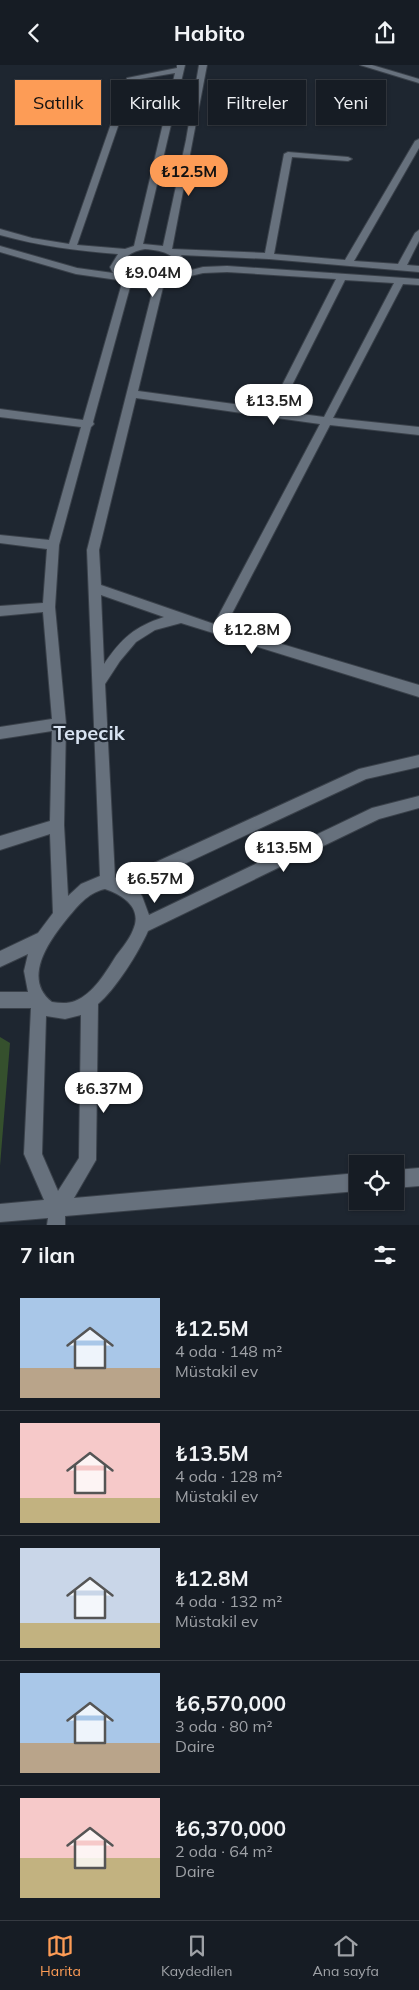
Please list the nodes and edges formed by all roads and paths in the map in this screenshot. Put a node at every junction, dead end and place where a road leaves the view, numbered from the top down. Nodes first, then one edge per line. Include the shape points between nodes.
1 (203, 65) edge
2 (364, 65) edge
3 (180, 67) edge
4 (419, 81) edge
5 (419, 141) edge
6 (348, 159) dead end
7 (0, 232) edge
8 (419, 233) edge
9 (138, 247) junction
10 (72, 248) junction
11 (0, 249) edge
12 (170, 251) junction
13 (126, 252) junction
14 (269, 256) junction
15 (347, 263) junction
16 (401, 267) junction
17 (419, 269) edge
18 (176, 277) junction
19 (342, 277) junction
20 (124, 280) junction
21 (400, 281) junction
22 (419, 282) edge
23 (159, 285) junction
24 (132, 394) junction
25 (0, 413) edge
26 (273, 413) junction
27 (327, 421) junction
28 (89, 424) junction
29 (419, 431) edge
30 (0, 539) edge
31 (53, 545) junction
32 (95, 588) junction
33 (49, 607) junction
34 (0, 611) edge
35 (182, 618) junction
36 (217, 630) junction
37 (100, 682) junction
38 (419, 691) edge
39 (59, 724) junction
40 (0, 733) edge
41 (419, 761) edge
42 (419, 802) edge
43 (57, 825) junction
44 (0, 843) edge
45 (114, 884) junction
46 (61, 915) junction
47 (142, 926) junction
48 (42, 939) junction
49 (0, 959) edge
50 (0, 1000) edge
51 (39, 1000) junction
52 (90, 1001) junction
53 (419, 1177) edge
54 (404, 1178) edge
55 (349, 1183) edge
56 (0, 1213) edge
57 (56, 1217) edge

1 - 12 street
2 - 4 street
3 - 9 street
3 - 10 street via 131,78
5 - 15 street
6 - 14 street via 288,154
7 - 10 street via 35,243
8 - 16 street
9 - 12 street via 153,246
9 - 13 street
10 - 13 street
11 - 20 street via 76,271
12 - 14 street
12 - 18 street via 181,263
13 - 20 street via 116,267
14 - 15 street
15 - 16 street
16 - 17 street
18 - 19 street via 203,270 227,269
18 - 23 street
19 - 21 street
19 - 26 street
20 - 23 street via 142,286
20 - 28 street
21 - 22 street
21 - 27 street
23 - 24 street
24 - 26 street
24 - 32 street via 93,550
25 - 28 street
26 - 27 street
27 - 29 street
27 - 36 street
28 - 31 street
30 - 31 street
31 - 33 street
32 - 35 street
32 - 37 street
33 - 34 street
33 - 39 street
35 - 36 street
35 - 37 street via 157,623 136,634 120,649
36 - 38 street
37 - 45 street
39 - 40 street
39 - 43 street
41 - 45 street via 364,773
42 - 47 street via 377,813
43 - 44 street
43 - 46 street
45 - 46 street via 105,882 90,887
45 - 47 street via 132,894 140,908
46 - 48 street
47 - 52 street via 116,973
48 - 49 street
48 - 51 street via 34,955 32,971 33,986
50 - 51 street
51 - 52 street via 48,1009 64,1013
51 - 57 street via 33,1153
52 - 57 street via 87,1160
53 - 54 street
55 - 57 street
56 - 57 street

